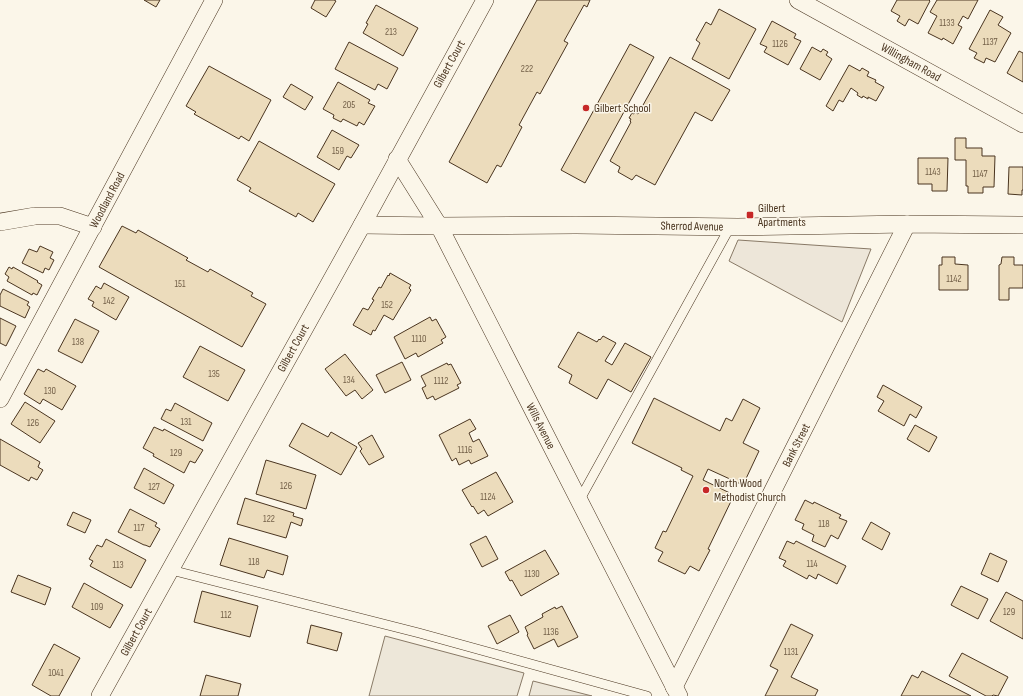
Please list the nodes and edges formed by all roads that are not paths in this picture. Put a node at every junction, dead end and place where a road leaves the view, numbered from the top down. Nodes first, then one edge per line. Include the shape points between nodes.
1 (214, 0) edge
2 (484, 0) edge
3 (798, 0) edge
4 (1023, 124) edge
5 (397, 159) junction
6 (0, 222) edge
7 (907, 224) junction
8 (362, 225) junction
9 (1023, 225) edge
10 (438, 226) junction
11 (93, 227) junction
12 (730, 227) junction
13 (0, 399) edge
14 (579, 501) junction
15 (171, 570) junction
16 (677, 692) edge
17 (100, 696) edge
18 (647, 696) edge

1 - 11 street, Woodland Road
2 - 5 street, Gilbert Court
3 - 4 street, Willingham Road
5 - 8 street, Gilbert Court
5 - 10 street, Wills Avenue
6 - 11 street via 35,216 60,216
7 - 9 street, Sherrod Avenue
7 - 12 street, Sherrod Avenue
7 - 16 street, Bank Street
8 - 10 street, Sherrod Avenue
8 - 15 street, Gilbert Court
10 - 12 street, Sherrod Avenue
10 - 14 street, Wills Avenue
11 - 13 street, Woodland Road
12 - 14 lane
14 - 16 street, Wills Avenue
15 - 17 street, Gilbert Court
15 - 18 lane via 419,632

